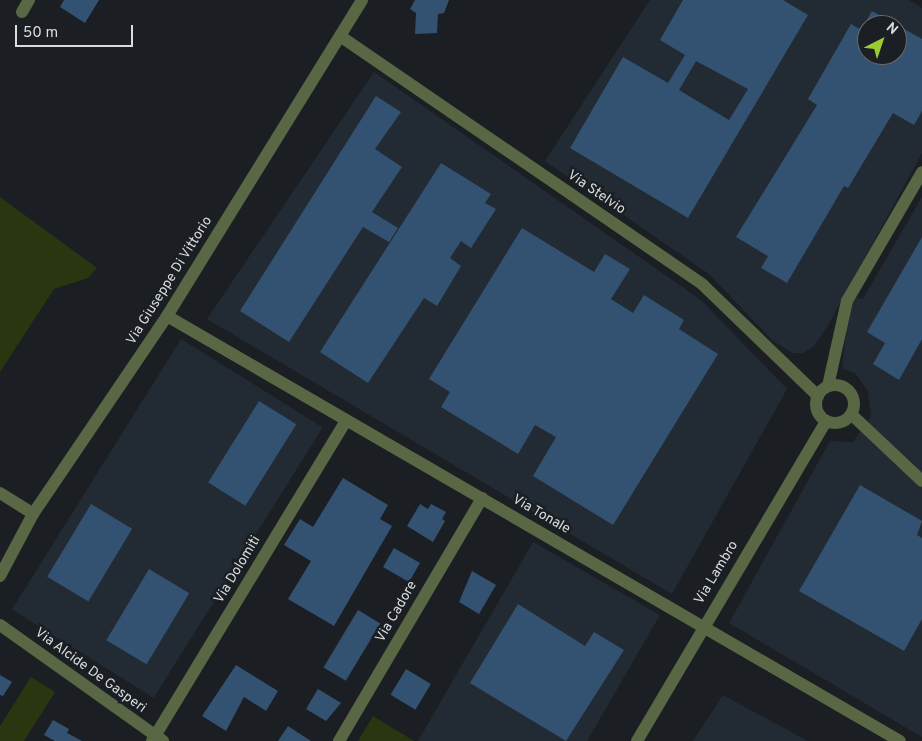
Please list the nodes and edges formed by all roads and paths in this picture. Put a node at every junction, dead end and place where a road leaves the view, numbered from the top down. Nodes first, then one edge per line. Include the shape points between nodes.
1 (29, 0) edge
2 (362, 0) edge
3 (22, 12) dead end
4 (340, 36) junction
5 (922, 172) edge
6 (167, 316) junction
7 (828, 386) junction
8 (818, 396) junction
9 (852, 414) junction
10 (346, 420) junction
11 (826, 421) junction
12 (922, 481) edge
13 (0, 493) edge
14 (482, 498) junction
15 (33, 514) junction
16 (0, 576) edge
17 (0, 625) edge
18 (703, 626) junction
19 (157, 739) edge
20 (339, 741) edge
21 (637, 741) edge
22 (900, 741) edge

1 - 3 street
2 - 4 street, Via Giuseppe Di Vittorio
4 - 6 street, Via Giuseppe Di Vittorio
4 - 8 street, Via Stelvio via 702,285
5 - 7 street via 847,301
6 - 10 street, Via Tonale
6 - 15 street, Via Giuseppe Di Vittorio
7 - 8 street
7 - 9 street via 840,385 850,392 855,403
8 - 11 street via 818,413
9 - 11 street via 837,424
9 - 12 street
10 - 14 street, Via Tonale
10 - 19 street, Via Dolomiti
11 - 18 street, Via Lambro
13 - 15 street
14 - 18 street, Via Tonale
14 - 20 street, Via Cadore
15 - 16 street, Via Giuseppe Di Vittorio
17 - 19 street, Via Alcide De Gasperi
18 - 21 street, Via Lambro
18 - 22 street, Via Tonale

